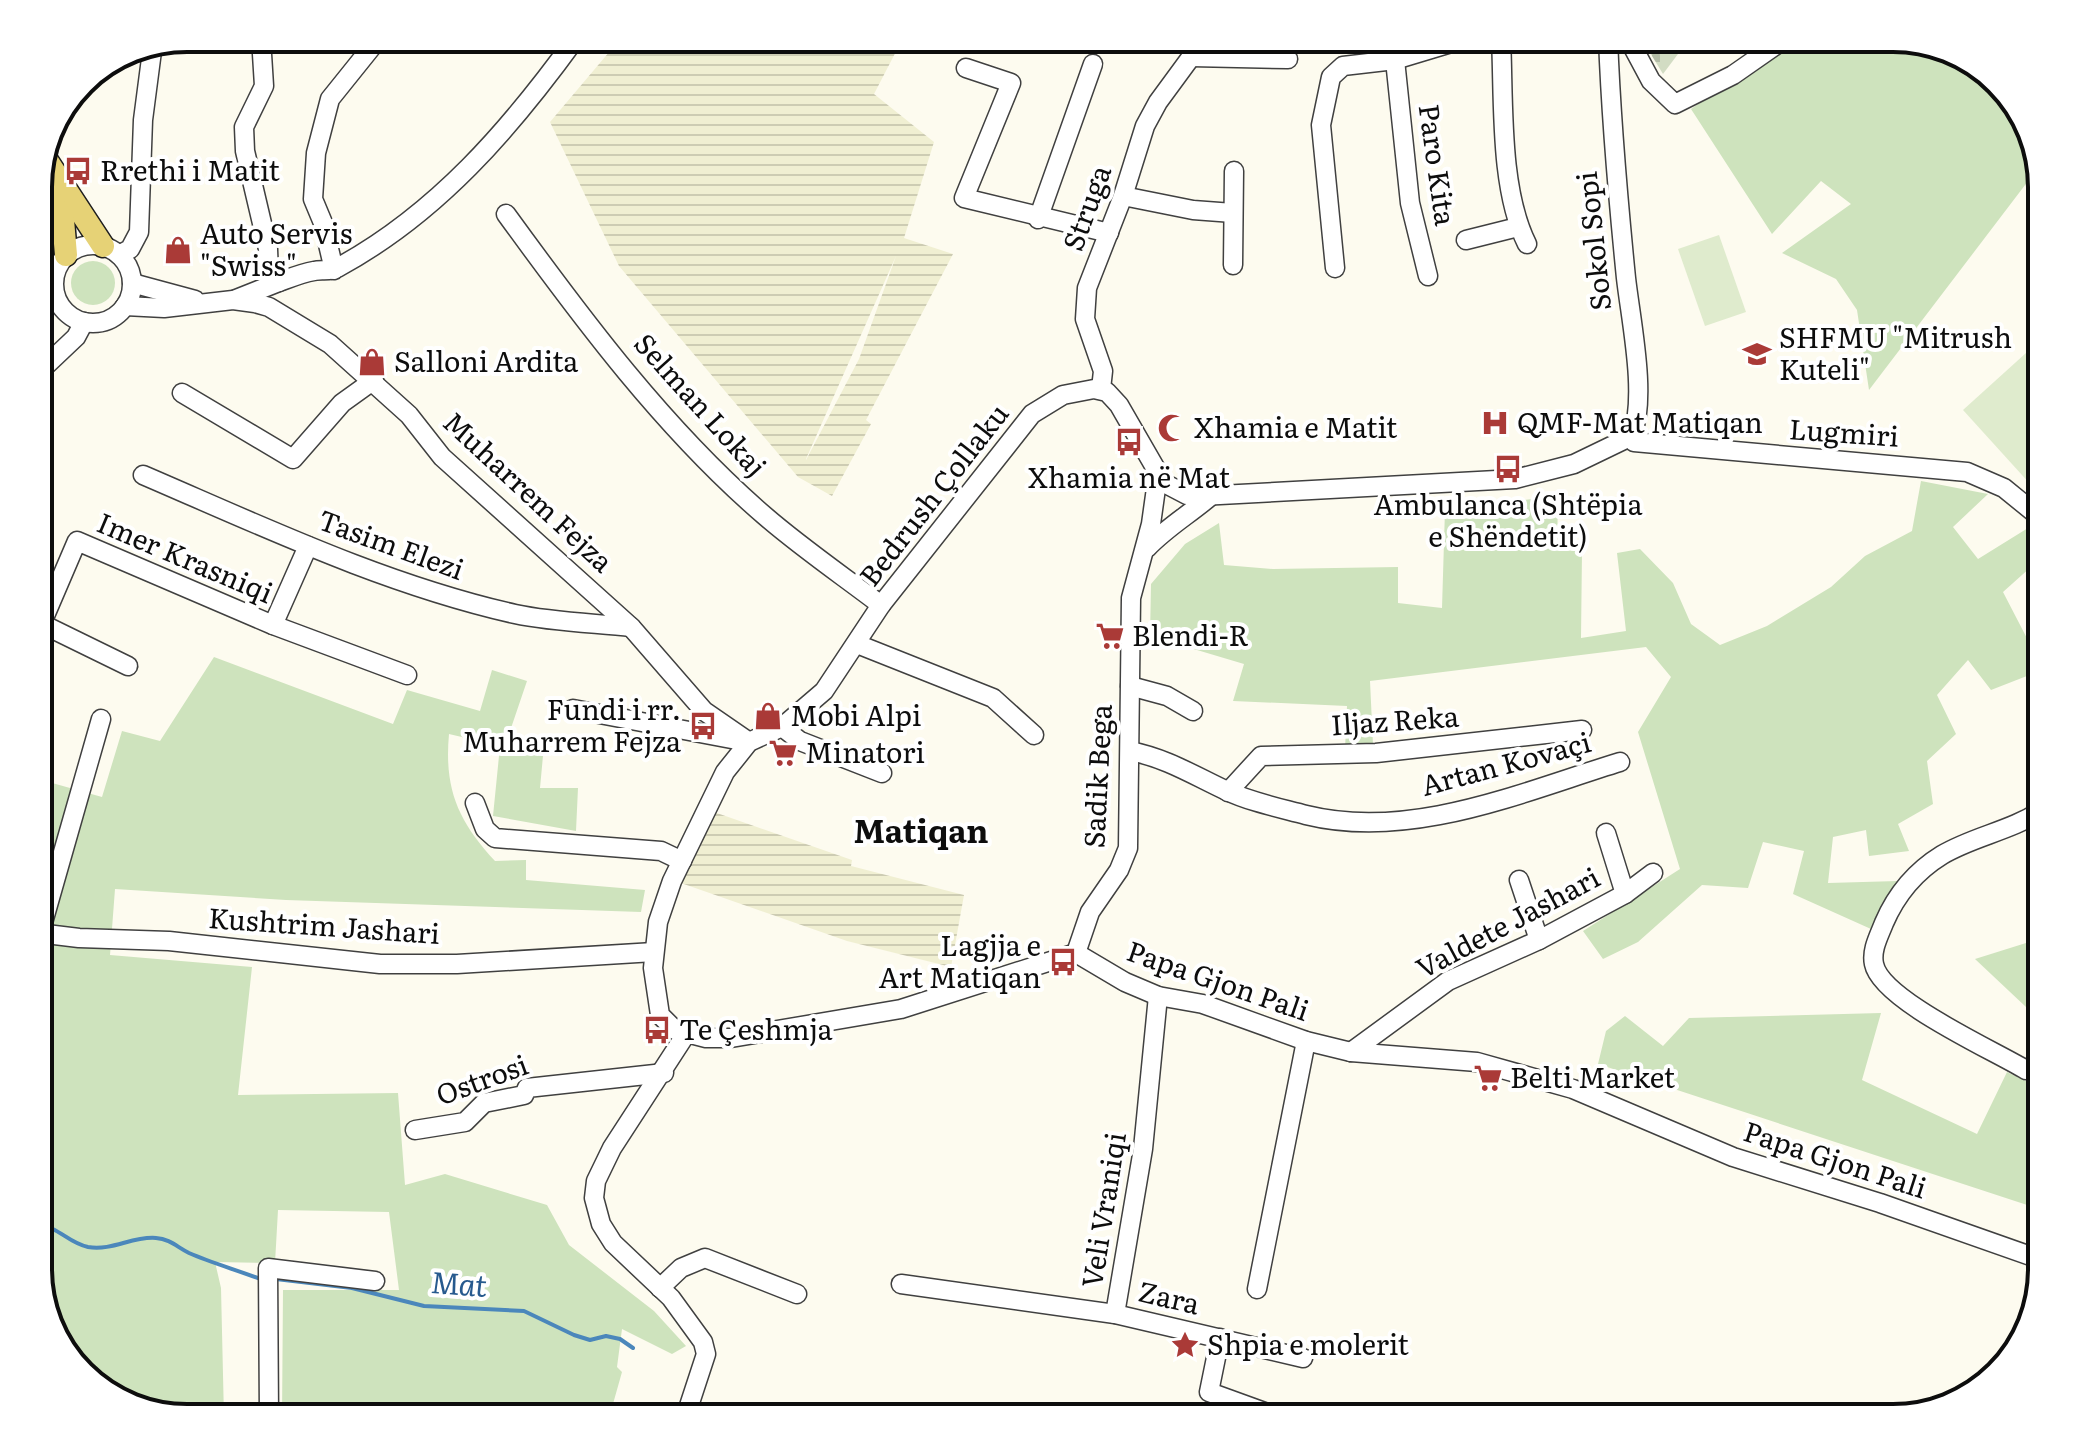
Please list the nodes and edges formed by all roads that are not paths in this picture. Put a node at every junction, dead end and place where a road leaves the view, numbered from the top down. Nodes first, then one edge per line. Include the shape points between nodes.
1 (262, 52) edge
2 (368, 52) edge
3 (566, 52) edge
4 (1195, 52) edge
5 (1422, 52) edge
6 (1502, 52) edge
7 (1609, 52) edge
8 (1635, 52) edge
9 (1766, 52) edge
10 (1191, 57) junction
11 (151, 58) edge
12 (1288, 59) dead end
13 (1395, 60) junction
14 (1093, 64) dead end
15 (966, 68) dead end
16 (54, 169) edge
17 (1234, 171) dead end
18 (1123, 196) junction
19 (52, 202) edge
20 (1233, 213) junction
21 (506, 214) dead end
22 (1038, 219) junction
23 (1518, 227) junction
24 (1109, 233) junction
25 (1466, 240) dead end
26 (1527, 244) dead end
27 (111, 250) junction
28 (62, 261) junction
29 (52, 263) edge
30 (1233, 265) dead end
31 (1335, 268) dead end
32 (334, 270) junction
33 (1428, 276) dead end
34 (279, 282) junction
35 (132, 283) junction
36 (233, 300) junction
37 (206, 302) junction
38 (125, 306) junction
39 (84, 322) junction
40 (52, 360) edge
41 (374, 380) junction
42 (1101, 389) junction
43 (182, 393) dead end
44 (1632, 436) junction
45 (1158, 474) junction
46 (143, 475) dead end
47 (1212, 495) junction
48 (2028, 508) edge
49 (308, 546) junction
50 (1145, 550) junction
51 (52, 598) edge
52 (881, 605) junction
53 (273, 625) junction
54 (631, 627) junction
55 (52, 631) edge
56 (857, 644) junction
57 (128, 666) dead end
58 (407, 675) dead end
59 (1130, 686) junction
60 (573, 709) dead end
61 (1193, 711) dead end
62 (101, 719) dead end
63 (782, 727) junction
64 (1582, 730) dead end
65 (1034, 735) dead end
66 (749, 742) junction
67 (1130, 751) junction
68 (1620, 762) dead end
69 (882, 773) dead end
70 (1228, 792) junction
71 (475, 803) dead end
72 (2028, 818) edge
73 (1606, 833) dead end
74 (682, 861) junction
75 (1653, 873) dead end
76 (1519, 880) dead end
77 (52, 888) edge
78 (1625, 894) junction
79 (52, 935) edge
80 (1539, 940) junction
81 (654, 952) junction
82 (1076, 953) junction
83 (1158, 996) junction
84 (686, 1034) junction
85 (1306, 1041) junction
86 (1351, 1052) junction
87 (2026, 1070) dead end
88 (664, 1073) junction
89 (415, 1130) dead end
90 (2028, 1255) edge
91 (375, 1281) dead end
92 (901, 1284) dead end
93 (660, 1288) junction
94 (1257, 1289) dead end
95 (797, 1294) dead end
96 (1115, 1314) junction
97 (1220, 1338) junction
98 (1303, 1358) dead end
99 (269, 1404) edge
100 (690, 1404) edge
101 (1242, 1404) edge

1 - 34 street via 264,86 244,127 245,151 258,192 269,274
2 - 32 street via 330,99 316,153 313,199
3 - 32 street via 526,107 469,170 370,250
4 - 10 street, Struga
5 - 13 street
6 - 23 street via 1509,179
7 - 44 street, Sokol Sopi via 1635,371 1637,422
8 - 9 street via 1651,81 1675,104
10 - 12 street
10 - 18 street, Struga via 1145,126
11 - 27 street via 139,232 130,249
13 - 31 street via 1343,66 1331,77 1321,125
13 - 33 street, Paro Kita via 1410,203
14 - 22 street
15 - 22 street via 1011,83 964,198 1012,207
16 - 27 main road
17 - 20 street
18 - 20 street
18 - 24 street, Struga
19 - 28 main road via 63,220
20 - 30 street
21 - 52 street, Selman Lokaj via 559,288 714,468 765,516
22 - 24 street
23 - 25 street
23 - 26 street
24 - 42 street, Struga via 1085,297 1087,329 1103,371
27 - 28 street via 82,246
27 - 35 street via 129,269
28 - 29 street
28 - 39 street via 54,283 57,300
32 - 34 street
34 - 36 street
35 - 37 street, Muharrem Fejza
35 - 38 street
36 - 37 street, Muharrem Fejza
36 - 41 street, Muharrem Fejza via 269,307 330,344
37 - 38 street, Muharrem Fejza
38 - 39 street via 105,321
39 - 40 street
41 - 43 street via 342,403 293,459
41 - 54 street, Muharrem Fejza via 442,457
42 - 45 street via 1119,405
42 - 52 street, Bedrush Çollaku via 1055,398 1024,422
44 - 47 street via 1584,461 1515,479
44 - 48 street, Lugmiri via 1634,442 1680,449 1967,472 2004,488
45 - 47 street via 1174,490
45 - 50 street, Sadik Bega
46 - 49 street, Tasim Elezi
47 - 50 street
49 - 53 street, Imer Krasniqi
49 - 54 street, Tasim Elezi via 426,590 509,613
50 - 59 street, Sadik Bega via 1131,598
51 - 53 street, Imer Krasniqi via 77,541
52 - 56 street, Bedrush Çollaku
53 - 58 street
54 - 66 street, Muharrem Fejza via 704,711
55 - 57 street, Imer Krasniqi
56 - 63 street, Bedrush Çollaku via 824,691
56 - 65 street via 993,698
59 - 61 street, Sadik Bega via 1167,696
59 - 67 street, Sadik Bega
60 - 66 street
62 - 77 street
63 - 66 street, Bedrush Çollaku
63 - 69 street via 800,741
64 - 70 street, Iljaz Reka via 1376,753 1261,756
66 - 74 street via 725,772
67 - 70 street, Artan Kovaçi via 1161,757
67 - 82 street, Sadik Bega via 1128,848 1090,912
68 - 70 street, Artan Kovaçi via 1474,807 1390,822 1310,816
71 - 74 street via 485,829 495,838 661,851
72 - 87 street via 1924,867 1888,915 1873,954 1874,967 1897,996
73 - 78 street
74 - 81 street via 658,922
75 - 78 street, Valdete Jashari
76 - 80 street
78 - 80 street, Valdete Jashari
79 - 81 street, Kushtrim Jashari via 169,941 380,964
80 - 86 street, Valdete Jashari via 1448,981
81 - 84 street via 660,1015
82 - 83 street, Papa Gjon Pali
82 - 84 street via 901,1009 731,1038
83 - 85 street, Papa Gjon Pali via 1203,1004
83 - 96 street, Veli Vraniqi via 1143,1149
84 - 88 street
85 - 86 street, Papa Gjon Pali
85 - 94 street
86 - 90 street, Papa Gjon Pali via 1477,1062 1573,1089 1733,1157
88 - 89 street, Ostrosi via 527,1088 524,1095 484,1103 465,1122
88 - 93 street via 612,1148 594,1198 613,1243
91 - 99 street via 268,1268
92 - 96 street, Veli Vraniqi
93 - 95 street via 681,1268 705,1258
93 - 100 street via 701,1337 704,1361
96 - 97 street, Zara
97 - 98 street, Zara
97 - 101 street via 1209,1392

